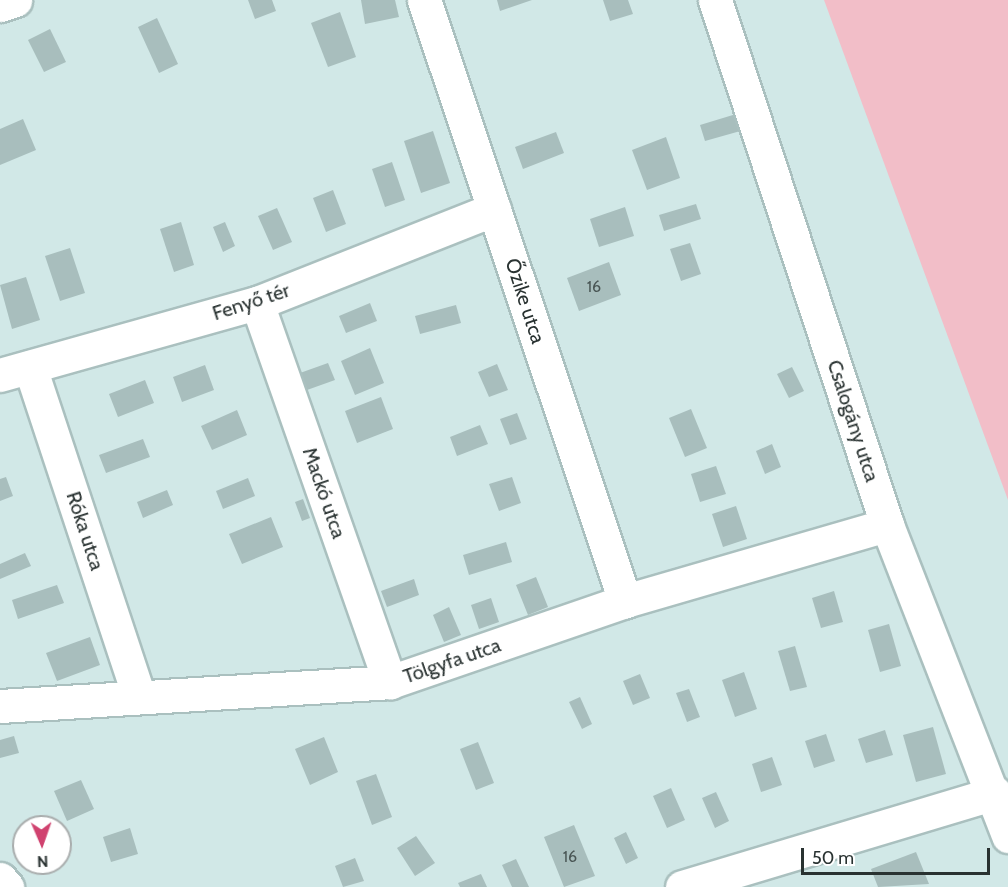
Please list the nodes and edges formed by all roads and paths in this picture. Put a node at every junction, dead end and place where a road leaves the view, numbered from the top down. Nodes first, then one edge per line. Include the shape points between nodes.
1 (15, 0) edge
2 (424, 0) edge
3 (714, 0) edge
4 (0, 5) edge
5 (494, 209) junction
6 (257, 303) junction
7 (15, 371) edge
8 (887, 525) junction
9 (625, 601) junction
10 (390, 682) junction
11 (139, 696) junction
12 (0, 706) edge
13 (994, 793) junction
14 (1008, 836) edge
15 (0, 879) edge
16 (719, 881) edge
17 (8, 887) edge
18 (682, 887) edge

1 - 4 street
2 - 5 street, Őzike utca
3 - 8 street, Csalogány utca
5 - 6 street, Fenyő tér
5 - 9 street, Őzike utca
6 - 7 street, Fenyő tér
6 - 10 street, Mackó utca
7 - 11 street, Róka utca
8 - 9 street, Tölgyfa utca
8 - 13 street, Csalogány utca
9 - 10 street, Tölgyfa utca
10 - 11 street, Tölgyfa utca
11 - 12 street, Tölgyfa utca
13 - 14 street, Csalogány utca
13 - 16 street
15 - 17 street
16 - 18 street

